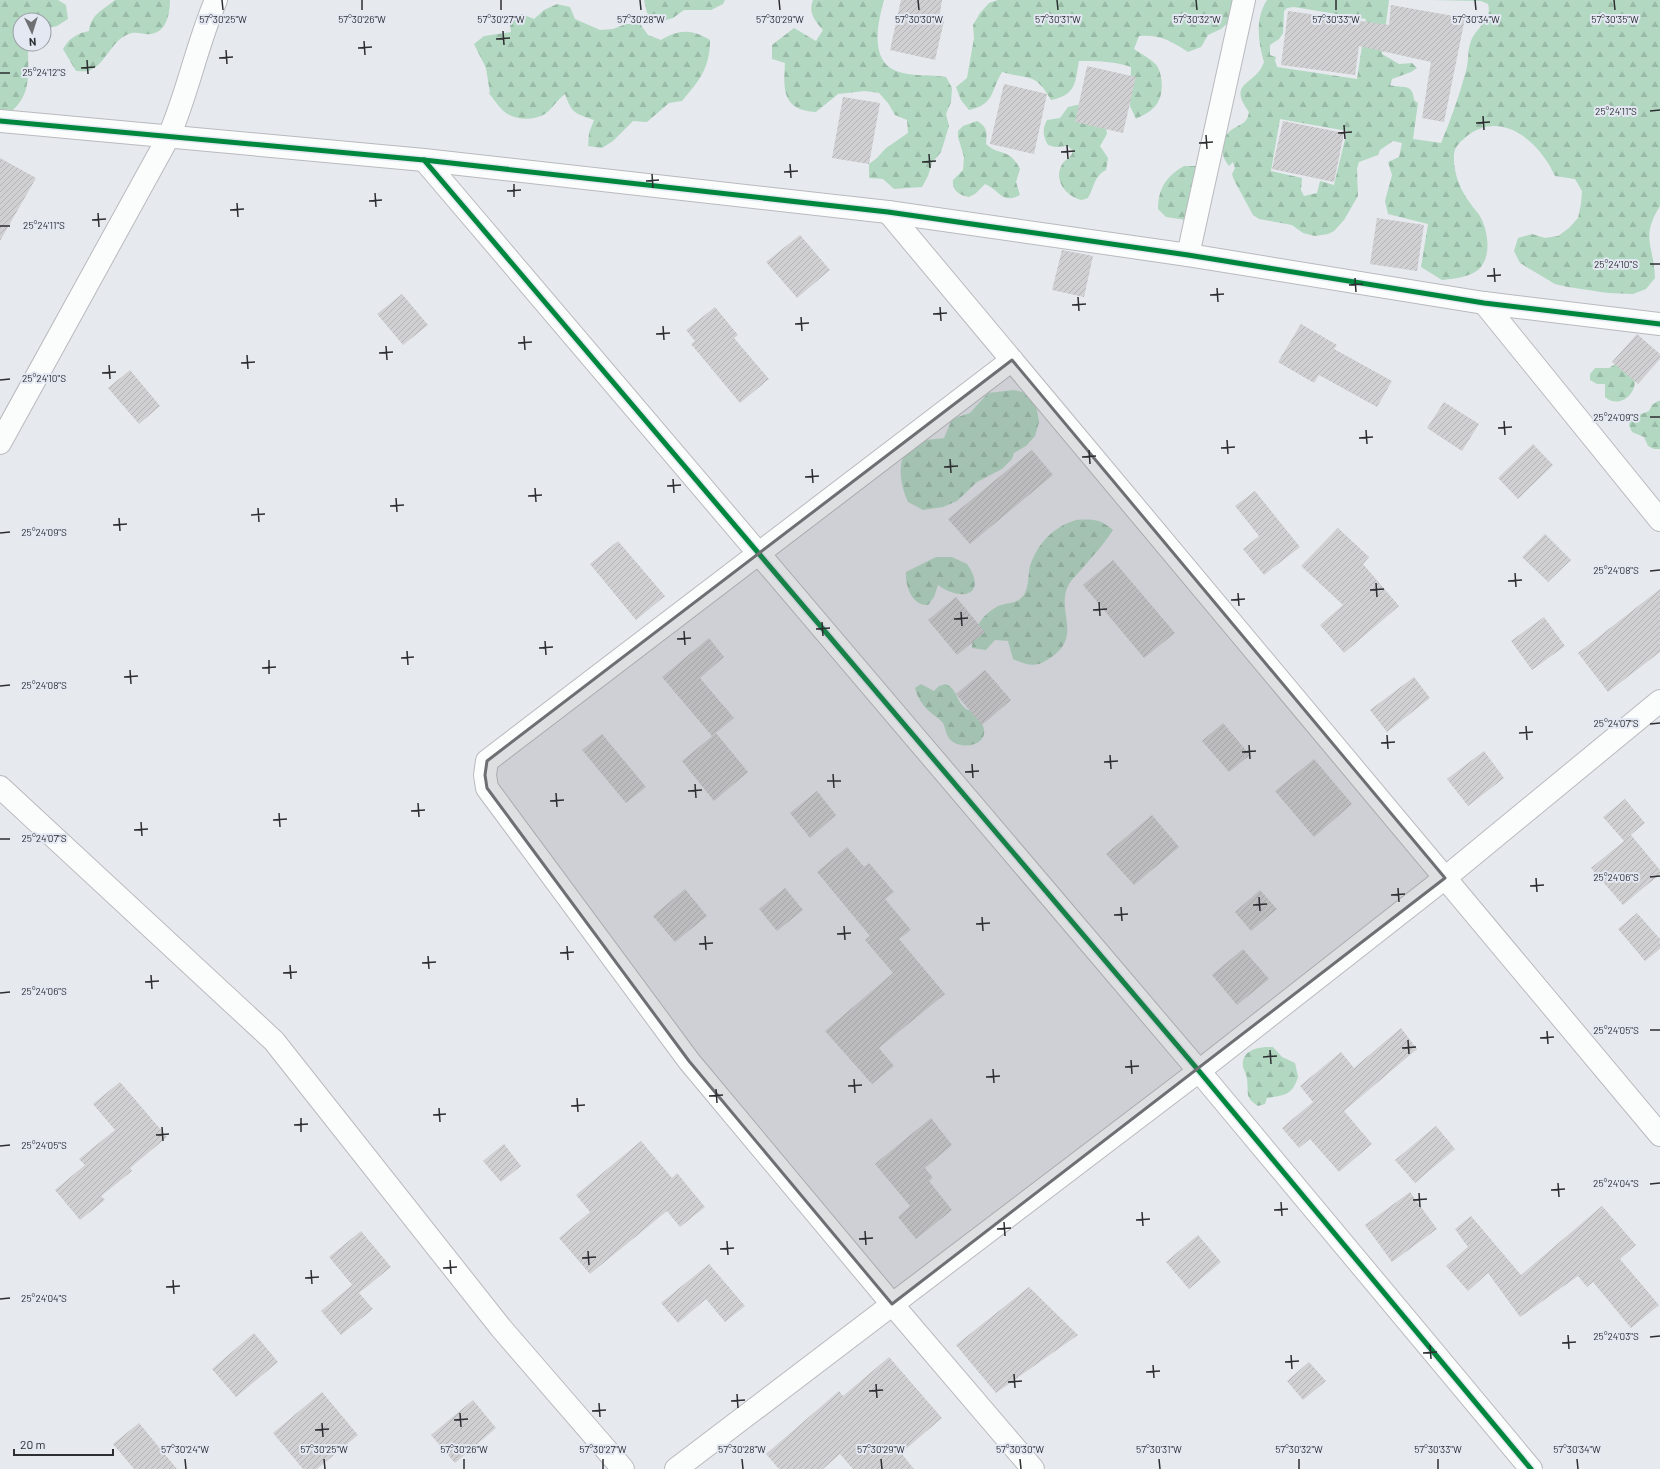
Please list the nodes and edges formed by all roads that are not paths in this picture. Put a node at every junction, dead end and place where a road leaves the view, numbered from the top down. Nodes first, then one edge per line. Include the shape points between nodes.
1 (216, 0) edge
2 (1244, 0) edge
3 (0, 121) edge
4 (169, 136) junction
5 (424, 160) junction
6 (888, 212) junction
7 (1188, 254) junction
8 (1484, 303) junction
9 (1660, 324) edge
10 (1012, 360) junction
11 (0, 443) edge
12 (1660, 520) edge
13 (759, 554) junction
14 (1660, 701) edge
15 (0, 786) edge
16 (1445, 878) junction
17 (1199, 1071) junction
18 (1660, 1134) edge
19 (892, 1304) junction
20 (623, 1469) edge
21 (676, 1469) edge
22 (1033, 1469) edge
23 (1531, 1469) edge

1 - 4 street via 205,25 182,106
2 - 7 street
3 - 4 street
4 - 5 street
4 - 11 street
5 - 6 street
5 - 13 street
6 - 7 street
6 - 10 street
7 - 8 street
8 - 9 street
8 - 12 street
10 - 13 street
10 - 16 street
13 - 17 street
13 - 19 street via 487,761 487,788 689,1061
14 - 16 street
15 - 20 street via 274,1041 501,1328
16 - 17 street
16 - 18 street
17 - 19 street
17 - 23 street
19 - 21 street
19 - 22 street

